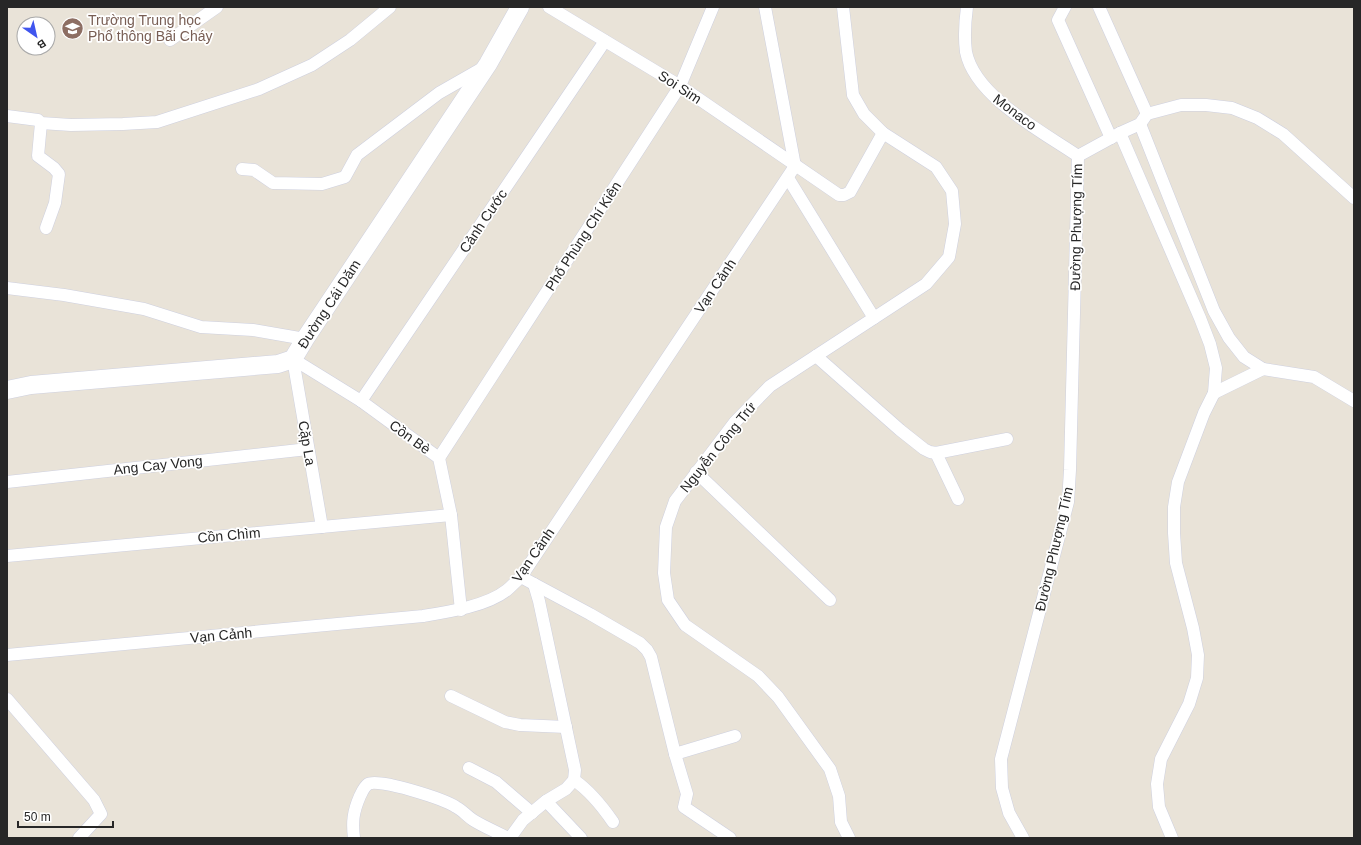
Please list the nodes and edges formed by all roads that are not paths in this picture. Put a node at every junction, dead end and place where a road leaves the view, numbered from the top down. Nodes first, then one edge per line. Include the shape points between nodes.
1 (217, 7) edge
2 (390, 7) edge
3 (520, 7) edge
4 (549, 7) edge
5 (713, 7) edge
6 (765, 7) edge
7 (842, 7) edge
8 (968, 7) edge
9 (1065, 7) edge
10 (1099, 7) edge
11 (170, 40) dead end
12 (605, 41) junction
13 (488, 64) junction
14 (680, 86) junction
15 (7, 116) edge
16 (1144, 119) junction
17 (41, 123) junction
18 (883, 133) junction
19 (1115, 136) junction
20 (1078, 156) junction
21 (795, 166) junction
22 (242, 169) dead end
23 (788, 178) junction
24 (1354, 198) edge
25 (46, 228) dead end
26 (7, 288) edge
27 (874, 318) junction
28 (305, 338) junction
29 (816, 356) junction
30 (293, 359) junction
31 (1263, 369) junction
32 (7, 390) edge
33 (1214, 393) junction
34 (361, 401) junction
35 (1354, 401) edge
36 (1008, 439) dead end
37 (308, 448) junction
38 (936, 453) junction
39 (439, 458) junction
40 (696, 472) junction
41 (7, 482) edge
42 (958, 498) dead end
43 (451, 515) junction
44 (322, 527) junction
45 (7, 556) edge
46 (521, 577) junction
47 (534, 584) junction
48 (830, 600) dead end
49 (461, 610) junction
50 (7, 655) edge
51 (451, 696) dead end
52 (7, 699) edge
53 (566, 727) junction
54 (736, 736) dead end
55 (675, 754) junction
56 (469, 768) dead end
57 (574, 780) junction
58 (546, 801) junction
59 (532, 812) junction
60 (612, 822) dead end
61 (80, 838) edge
62 (354, 838) edge
63 (509, 838) edge
64 (581, 838) edge
65 (730, 838) edge
66 (849, 838) edge
67 (1023, 838) edge
68 (1172, 838) edge

1 - 11 street
2 - 17 street via 350,40 312,65 259,89 157,122 71,125
3 - 13 street, Đường Cái Dăm
4 - 12 street, Soi Sim
5 - 14 street, Phố Phùng Chí Kiên
6 - 21 street
7 - 18 street, Nguyễn Công Trứ via 853,95 864,114
8 - 20 street, Monaco via 964,23 966,53 981,82 1006,108
9 - 19 street via 1058,20
10 - 16 street
12 - 14 street, Soi Sim
12 - 34 street, Cảnh Cước
13 - 22 street via 439,93 356,155 345,177 322,184 274,183 254,170
13 - 28 street, Đường Cái Dăm
14 - 21 street, Soi Sim
14 - 39 street, Phố Phùng Chí Kiên
15 - 17 street via 38,120
16 - 19 street
16 - 24 street via 1181,105 1232,108 1257,118 1283,134
16 - 31 street via 1214,311 1229,338 1244,357
17 - 25 street via 38,156 59,174 55,203
18 - 21 street, Soi Sim via 850,192 844,196
18 - 27 street, Nguyễn Công Trứ via 936,167 952,191 955,224 949,257 926,284
19 - 20 street
19 - 33 street via 1197,310 1216,368
20 - 67 street, Đường Phượng Tím via 1068,502 1001,759 1002,788 1010,813
21 - 23 street
23 - 27 street
23 - 46 street, Vạn Cảnh
26 - 28 street via 144,309 201,327 253,330
27 - 29 street, Nguyễn Công Trứ
28 - 30 street, Đường Cái Dăm
29 - 38 street via 924,449
29 - 40 street, Nguyễn Công Trứ via 770,386 735,422
30 - 32 street, Đường Cái Dăm via 278,364 31,385
30 - 34 street, Cồn Bè
30 - 37 street, Cặp La
31 - 33 street
31 - 35 street via 1314,377
33 - 68 street via 1178,482 1174,507 1176,563 1198,655 1197,678 1189,704 1161,759 1157,784 1159,807
34 - 39 street, Cồn Bè
36 - 38 street
37 - 41 street, Ang Cay Vong
37 - 44 street, Cặp La
38 - 42 street
39 - 43 street, Cồn Bè
40 - 48 street
40 - 66 street, Nguyễn Công Trứ via 675,501 666,527 664,573 668,600 685,625 758,676 778,697 830,769 839,796 841,822
43 - 44 street, Cồn Chìm
43 - 49 street, Cồn Bè
44 - 45 street, Cồn Chìm
46 - 47 street
46 - 49 street, Vạn Cảnh via 506,591
47 - 53 street
47 - 55 street via 640,643 647,650 651,657
49 - 50 street, Vạn Cảnh via 416,617
51 - 53 street via 505,722
52 - 61 street via 94,800 101,814
53 - 57 street via 575,770
54 - 55 street
55 - 65 street via 687,794 685,808
56 - 59 street via 496,782
57 - 58 street via 566,789
57 - 60 street via 597,800
58 - 59 street
58 - 64 street
59 - 63 street
62 - 63 street via 354,809 363,789 375,782 389,784 456,806 473,820

